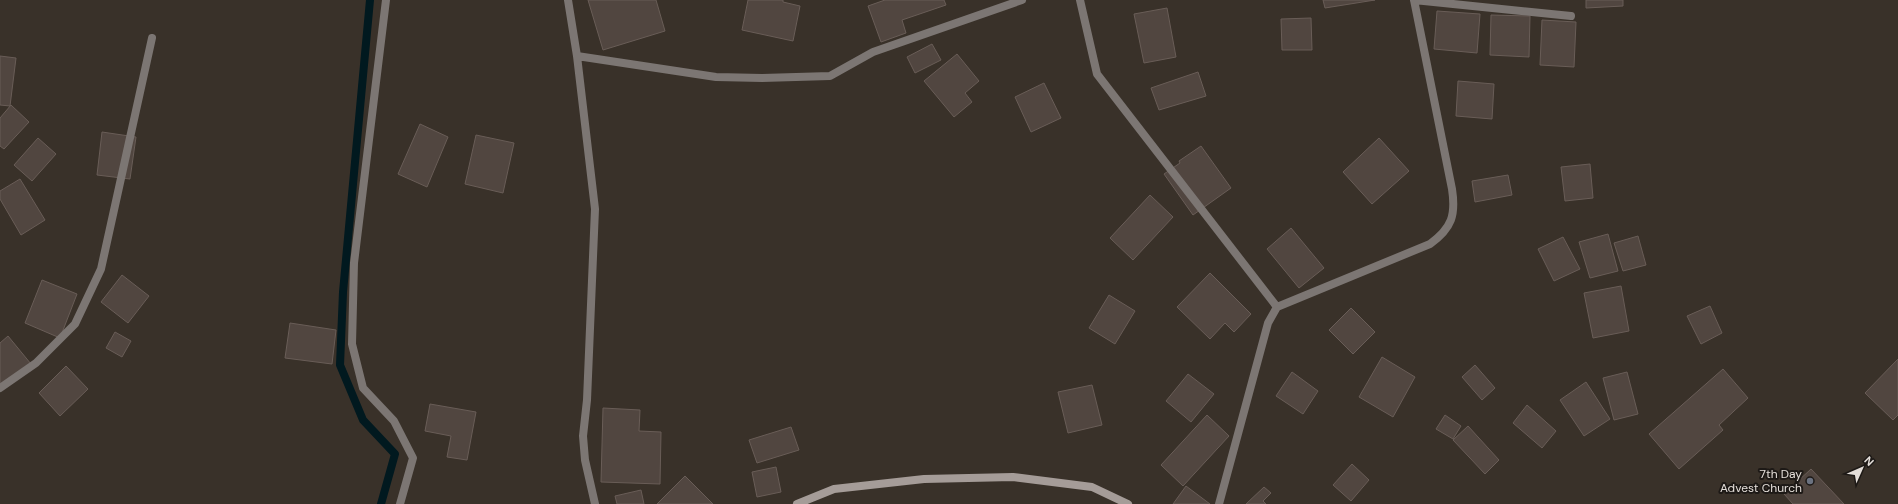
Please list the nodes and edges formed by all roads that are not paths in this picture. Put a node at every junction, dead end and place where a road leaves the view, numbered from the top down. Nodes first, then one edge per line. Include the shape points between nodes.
1 (386, 0) edge
2 (568, 0) edge
3 (1022, 0) edge
4 (1080, 0) edge
5 (1414, 0) edge
6 (1571, 16) dead end
7 (152, 38) dead end
8 (577, 56) junction
9 (1277, 307) junction
10 (0, 388) edge
11 (400, 504) edge
12 (595, 504) edge
13 (797, 504) edge
14 (1128, 504) edge
15 (1220, 504) edge

1 - 11 street via 354,263 352,344 363,388 394,421 413,458
2 - 8 street
3 - 8 street via 873,52 830,76 716,77
4 - 9 street via 1097,74
5 - 6 street
5 - 9 street via 1452,189 1452,219 1448,227 1430,244
7 - 10 street via 101,269 75,324 36,363
8 - 12 street via 595,209 587,400 583,436 585,460
9 - 15 street via 1268,323
13 - 14 main road via 834,489 924,479 1013,476 1092,487

